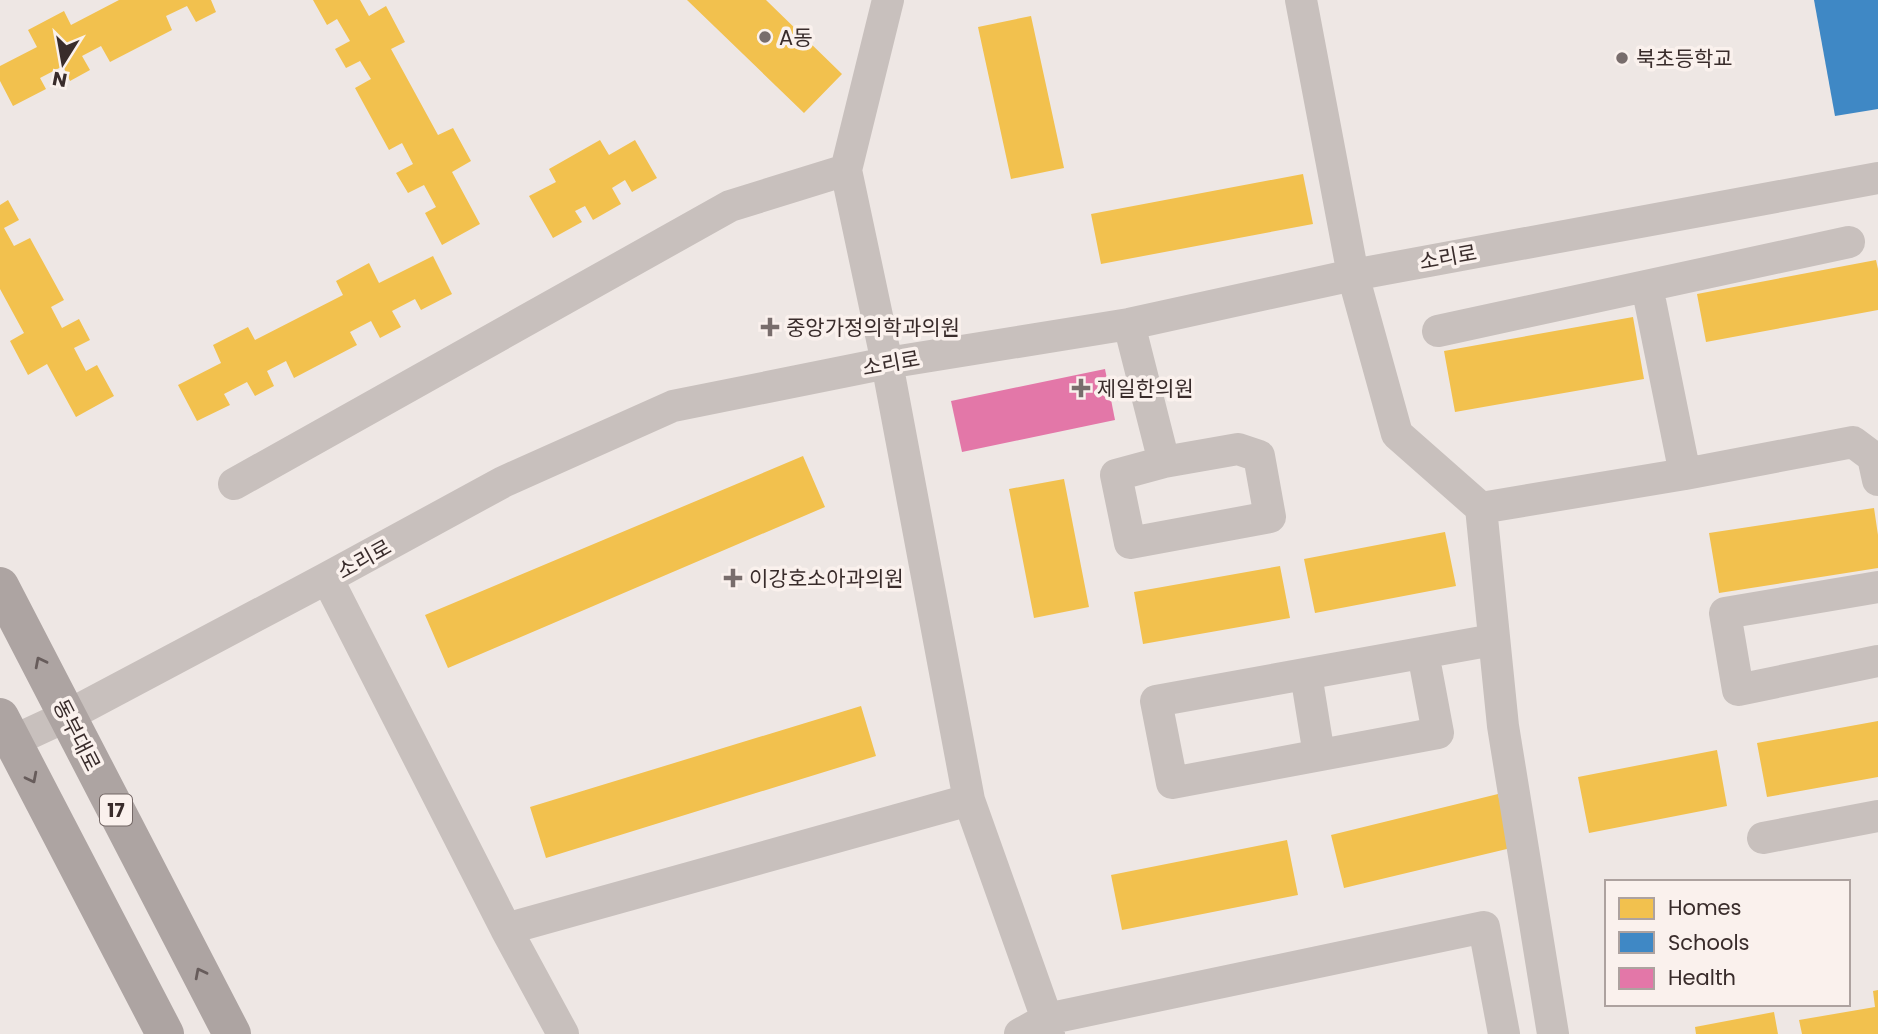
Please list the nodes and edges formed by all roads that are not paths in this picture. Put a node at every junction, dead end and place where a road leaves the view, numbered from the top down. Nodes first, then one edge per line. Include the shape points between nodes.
1 (888, 0) edge
2 (1301, 0) edge
3 (846, 170) junction
4 (1878, 178) edge
5 (1849, 242) dead end
6 (1353, 275) junction
7 (1647, 286) junction
8 (1129, 324) junction
9 (1437, 331) dead end
10 (887, 363) junction
11 (1164, 462) junction
12 (1685, 474) junction
13 (1878, 480) edge
14 (234, 484) dead end
15 (1481, 508) junction
16 (327, 579) junction
17 (0, 586) edge
18 (1878, 587) edge
19 (1493, 639) junction
20 (1423, 653) junction
21 (1878, 661) edge
22 (1306, 674) junction
23 (68, 716) junction
24 (6, 729) edge
25 (1319, 755) junction
26 (969, 800) junction
27 (1878, 816) edge
28 (1763, 838) dead end
29 (506, 929) junction
30 (1039, 1029) edge
31 (165, 1034) edge
32 (232, 1034) edge
33 (563, 1034) edge
34 (1504, 1034) edge
35 (1553, 1034) edge

1 - 3 street
2 - 6 street
3 - 10 street
3 - 14 street via 730,206
4 - 6 street, 소리로
5 - 7 street
6 - 8 street, 소리로
6 - 15 street via 1397,434
7 - 9 street
7 - 12 street
8 - 10 street, 소리로
8 - 11 street
10 - 16 street, 소리로 via 673,406 503,482
10 - 26 street
11 - 11 street via 1116,475 1130,543 1270,517 1259,456 1238,449
12 - 13 street via 1853,442 1873,457
12 - 15 street
15 - 19 street
16 - 23 street, 소리로
16 - 29 street
23 -> 17 main road, 동부대로 / 17
18 - 21 street via 1725,613 1738,690
19 - 20 street
19 - 35 street
20 - 22 street
20 - 25 street via 1438,733
22 - 25 street
22 - 25 street via 1157,701 1172,783
23 - 24 street, 소리로
32 -> 23 main road, 동부대로 / 17
24 -> 31 main road
26 - 29 street
26 - 30 street
27 - 28 street
29 - 33 street
30 - 34 street via 1483,927

